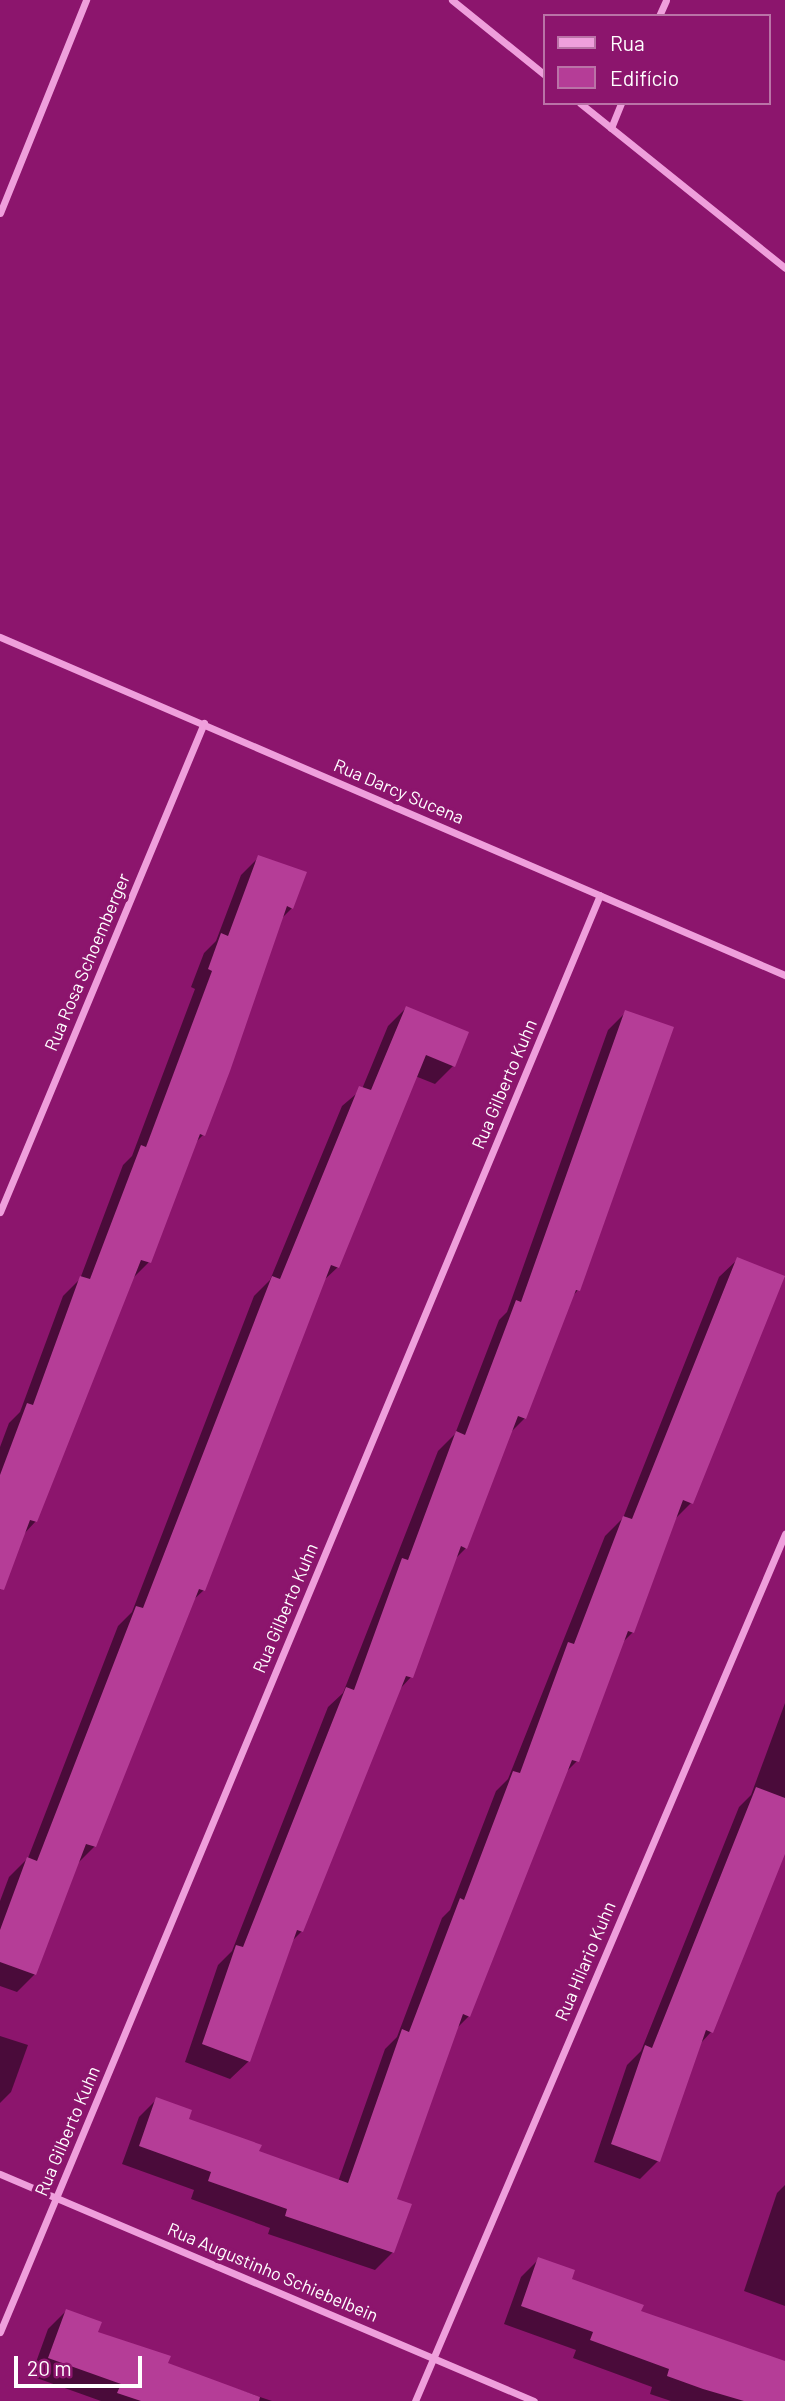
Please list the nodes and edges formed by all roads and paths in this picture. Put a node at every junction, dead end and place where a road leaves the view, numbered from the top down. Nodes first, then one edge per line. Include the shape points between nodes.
1 (86, 0) edge
2 (452, 0) edge
3 (544, 74) edge
4 (582, 105) edge
5 (620, 105) edge
6 (611, 128) junction
7 (0, 213) edge
8 (785, 268) edge
9 (0, 637) edge
10 (204, 723) junction
11 (600, 895) junction
12 (785, 975) edge
13 (0, 1212) edge
14 (785, 1534) edge
15 (0, 2174) edge
16 (57, 2196) junction
17 (0, 2332) edge
18 (433, 2358) junction
19 (415, 2401) edge
20 (534, 2401) edge

1 - 7 street
2 - 3 street
4 - 6 street
5 - 6 street
6 - 8 street
9 - 10 street, Rua Darcy Sucena
10 - 11 street, Rua Darcy Sucena
10 - 13 street, Rua Rosa Schoemberger
11 - 12 street, Rua Darcy Sucena
11 - 16 street, Rua Gilberto Kuhn
14 - 18 street, Rua Hilario Kuhn
15 - 16 street, Rua Augustinho Schiebelbein
16 - 17 street, Rua Gilberto Kuhn
16 - 18 street, Rua Augustinho Schiebelbein
18 - 19 street, Rua Hilario Kuhn
18 - 20 street, Rua Augustinho Schiebelbein

